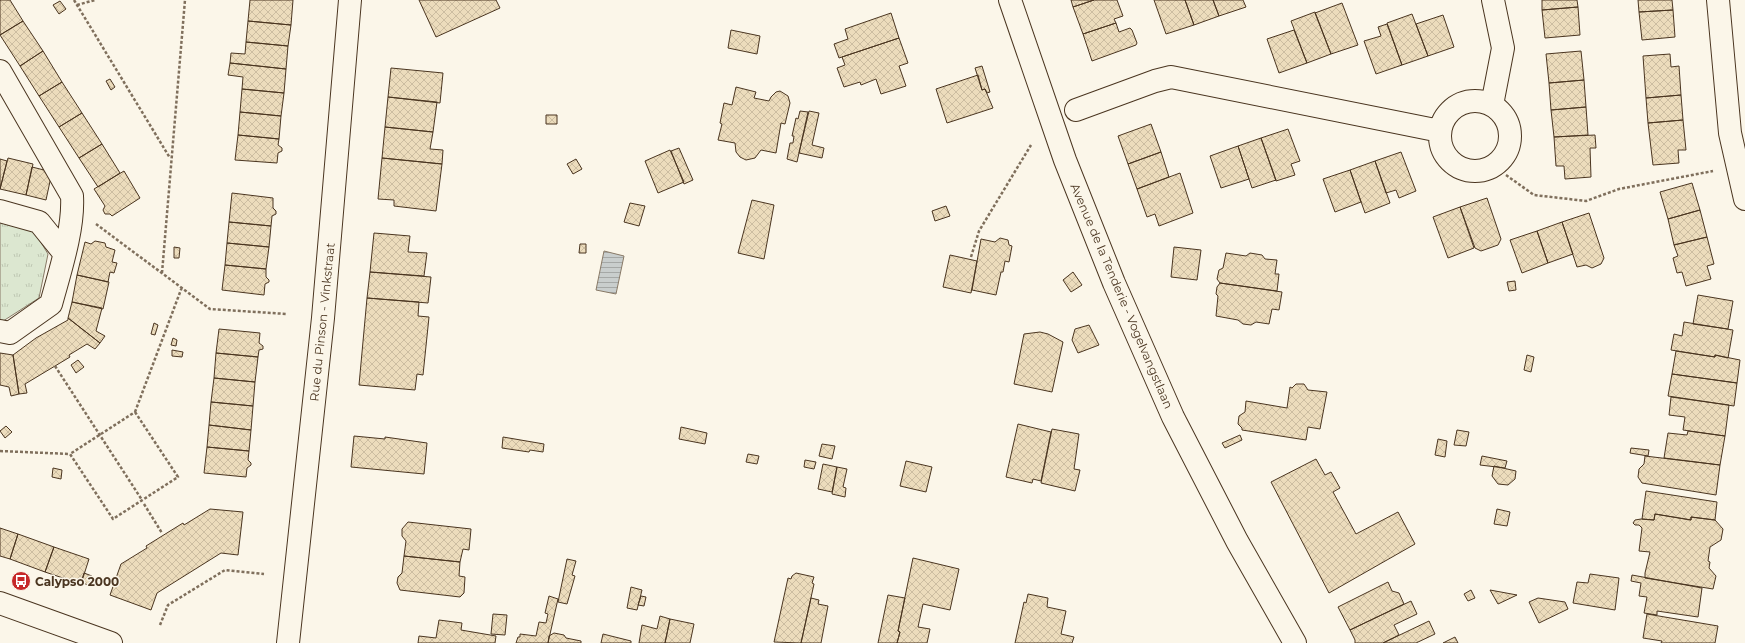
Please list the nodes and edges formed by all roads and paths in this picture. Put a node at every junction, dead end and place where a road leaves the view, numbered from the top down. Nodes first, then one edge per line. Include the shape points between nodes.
1 (74, 0) edge
2 (95, 0) edge
3 (185, 0) edge
4 (350, 0) edge
5 (1010, 0) edge
6 (1493, 0) edge
7 (1718, 0) edge
8 (77, 5) junction
9 (0, 71) edge
10 (1492, 105) junction
11 (1076, 110) dead end
12 (1440, 131) junction
13 (1032, 144) dead end
14 (171, 160) junction
15 (1711, 171) dead end
16 (1506, 175) dead end
17 (1745, 199) edge
18 (73, 206) junction
19 (0, 211) edge
20 (64, 254) junction
21 (971, 257) dead end
22 (162, 273) junction
23 (182, 287) junction
24 (288, 314) dead end
25 (0, 331) edge
26 (55, 366) dead end
27 (135, 412) junction
28 (99, 435) junction
29 (0, 451) edge
30 (70, 454) junction
31 (142, 500) junction
32 (144, 504) dead end
33 (162, 533) dead end
34 (264, 574) dead end
35 (0, 604) edge
36 (160, 625) dead end
37 (112, 643) edge
38 (288, 643) edge
39 (1295, 643) edge

1 - 8 path
2 - 8 path
3 - 14 path
4 - 38 street, Rue du Pinson - Vinkstraat via 323,318
5 - 39 street, Avenue de la Tenderie - Vogelvangstlaan via 1065,160 1114,283 1173,417 1237,542
6 - 10 street via 1503,48
7 - 17 street via 1730,133
8 - 14 path
9 - 18 street via 72,196
10 - 12 street via 1479,101 1465,102 1452,108 1443,120
10 - 12 street via 1503,114 1509,127 1510,140 1506,152 1488,169 1464,169 1450,162 1442,149
11 - 12 street via 1171,77
13 - 21 path via 979,231
14 - 22 path
15 - 16 path via 1619,189 1586,201 1534,195
18 - 20 street
18 - 22 path
19 - 20 street via 39,222
20 - 25 street via 51,304 10,333
22 - 23 path
23 - 24 path via 210,309
23 - 27 path
26 - 28 path
27 - 28 path
27 - 31 path via 178,477
28 - 30 path
28 - 31 path
29 - 30 path
30 - 31 path via 113,519
32 - 33 path
34 - 36 path via 225,570 168,605
35 - 37 street

